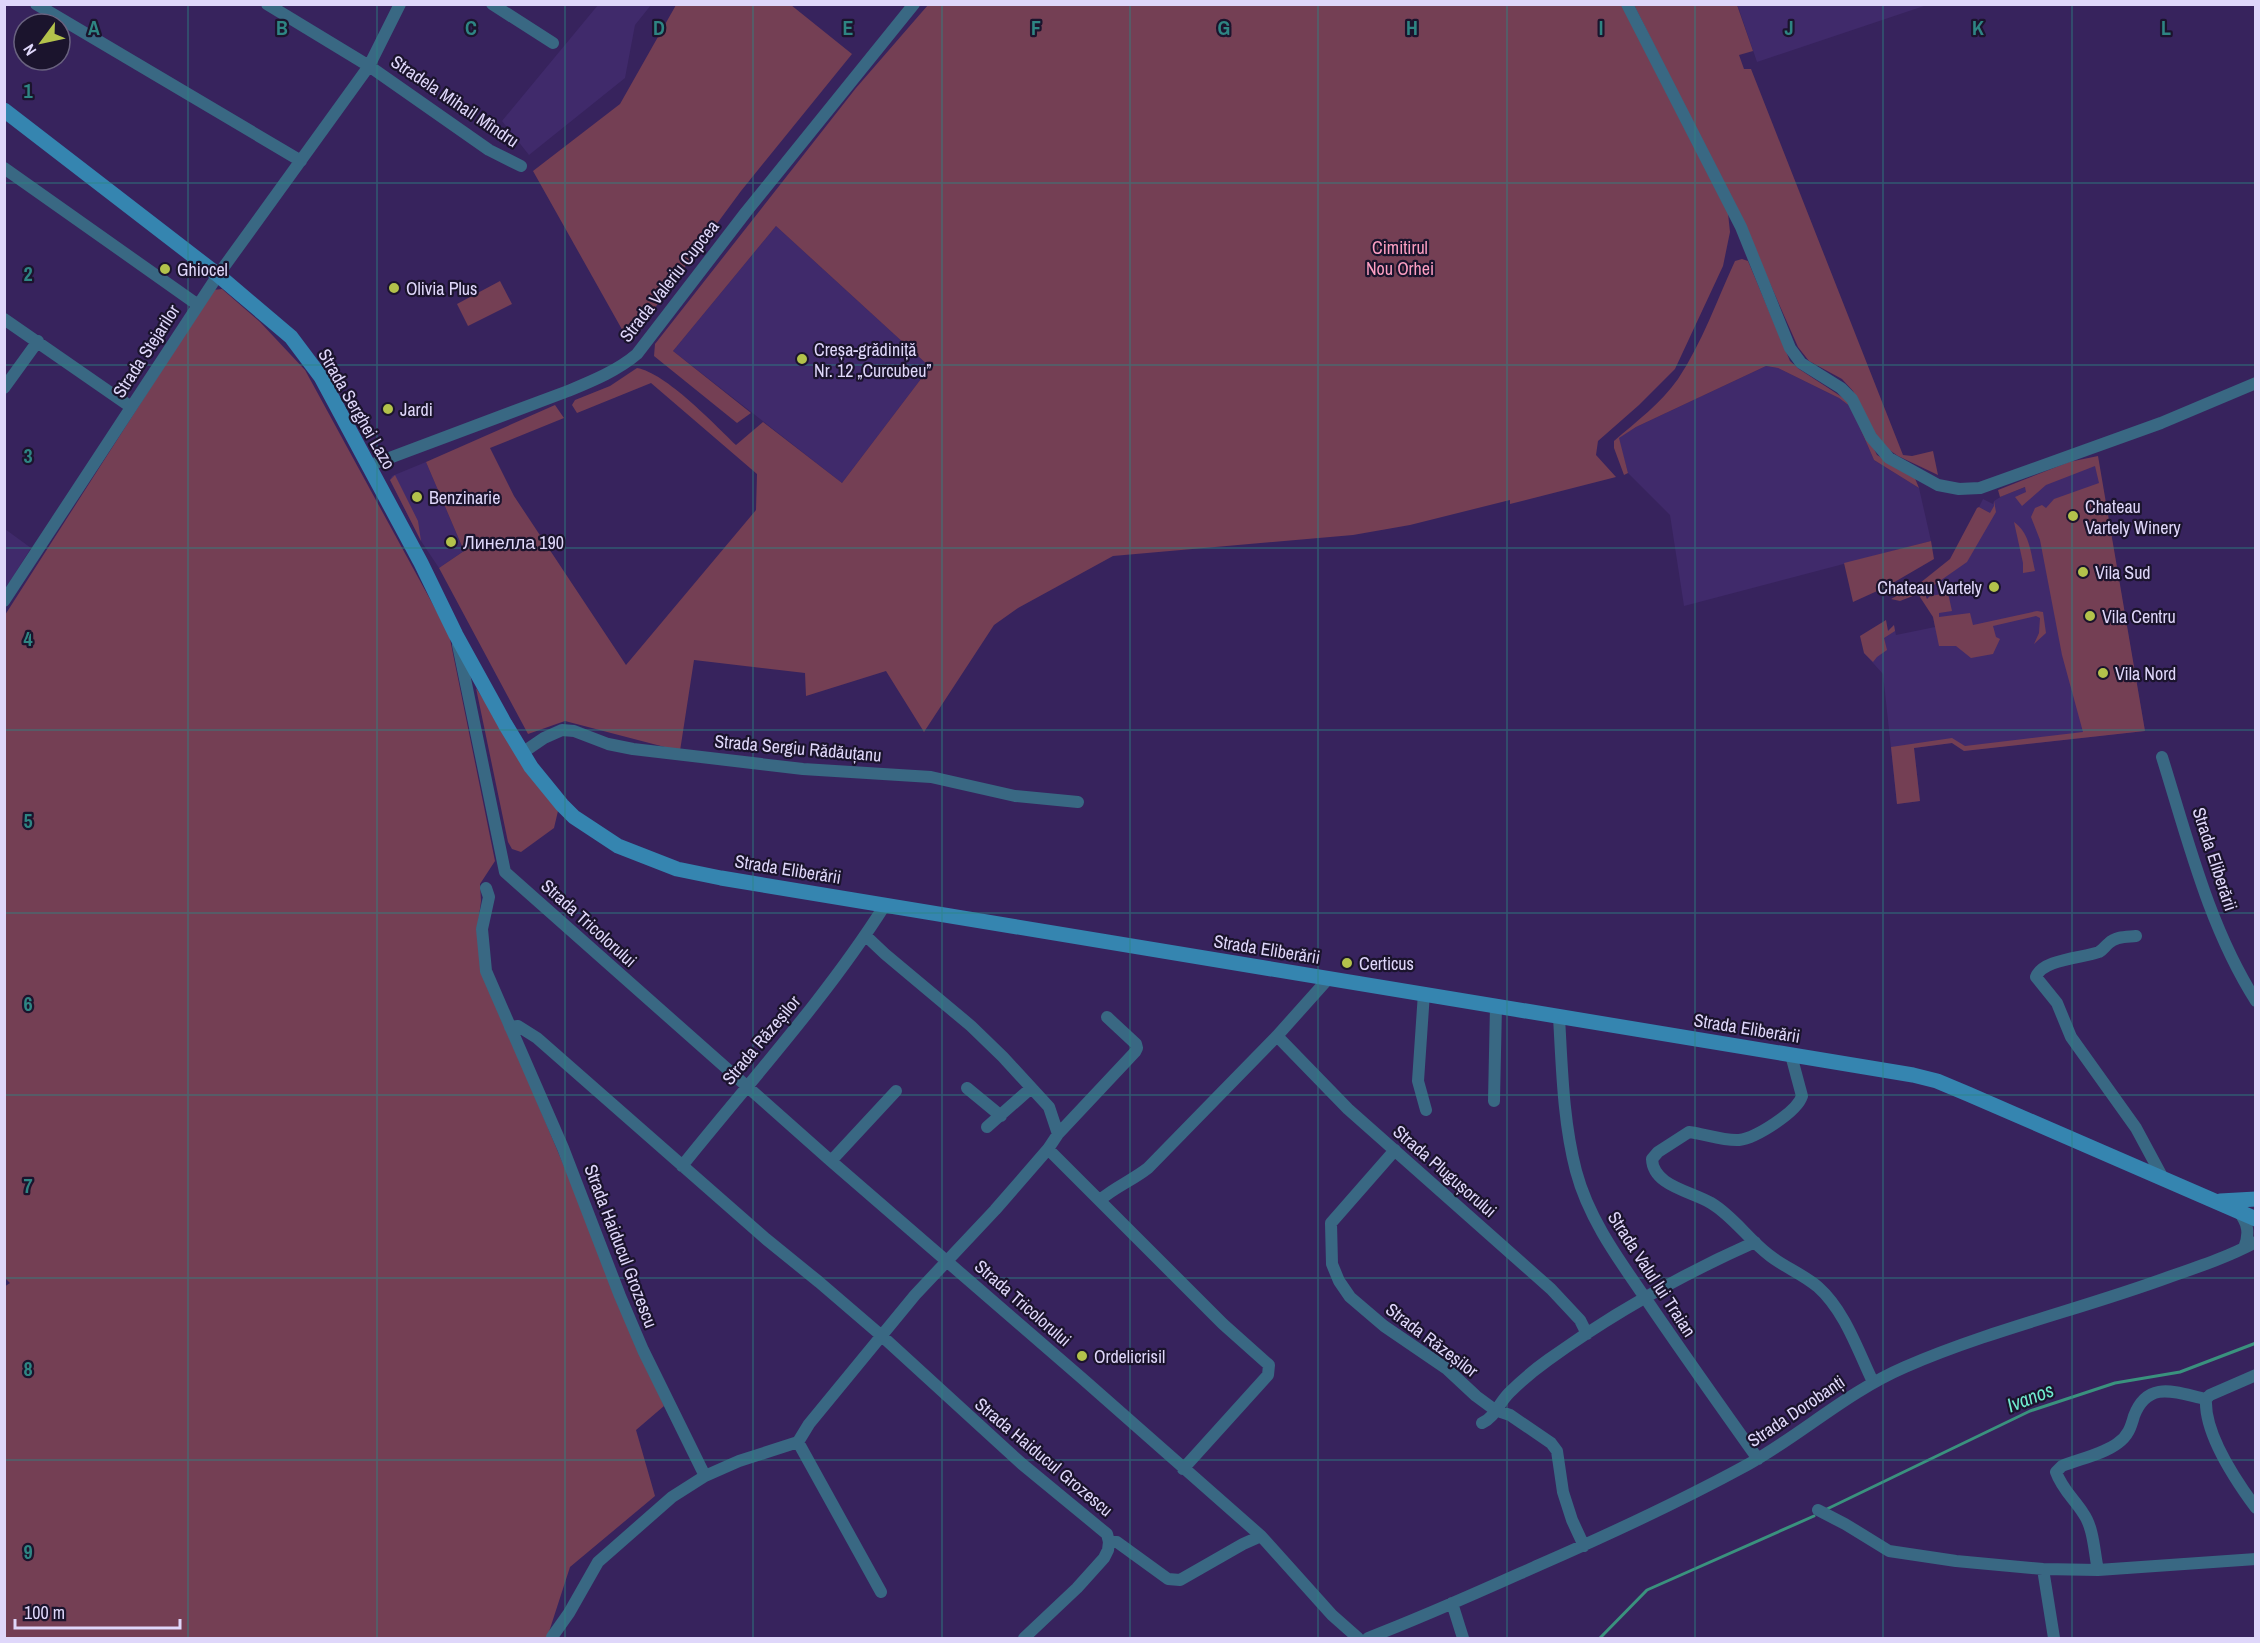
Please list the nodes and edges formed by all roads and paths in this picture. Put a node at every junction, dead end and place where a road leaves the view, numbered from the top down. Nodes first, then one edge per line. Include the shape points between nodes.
1 (267, 4) edge
2 (400, 4) edge
3 (492, 4) edge
4 (914, 4) edge
5 (1627, 4) edge
6 (41, 6) edge
7 (553, 43) dead end
8 (369, 66) junction
9 (4, 110) edge
10 (301, 161) junction
11 (521, 166) dead end
12 (4, 168) edge
13 (218, 275) junction
14 (198, 305) junction
15 (4, 319) edge
16 (38, 340) junction
17 (2256, 384) edge
18 (4, 388) edge
19 (131, 407) junction
20 (368, 466) junction
21 (4, 601) edge
22 (456, 635) junction
23 (522, 753) junction
24 (2162, 756) dead end
25 (1078, 802) dead end
26 (486, 888) dead end
27 (885, 905) junction
28 (866, 936) junction
29 (2136, 936) dead end
30 (1328, 979) junction
31 (1424, 993) junction
32 (2256, 1002) edge
33 (1496, 1005) junction
34 (1107, 1017) dead end
35 (1559, 1017) junction
36 (510, 1027) junction
37 (1277, 1036) junction
38 (1791, 1055) junction
39 (747, 1085) junction
40 (967, 1088) dead end
41 (1030, 1089) junction
42 (896, 1091) dead end
43 (1494, 1101) dead end
44 (1426, 1110) dead end
45 (1001, 1116) junction
46 (987, 1127) dead end
47 (1058, 1134) junction
48 (1048, 1149) junction
49 (1395, 1150) junction
50 (831, 1161) junction
51 (682, 1166) junction
52 (2164, 1180) junction
53 (2256, 1199) edge
54 (1100, 1200) junction
55 (2217, 1201) junction
56 (2237, 1211) junction
57 (2256, 1219) edge
58 (1755, 1242) junction
59 (2256, 1242) edge
60 (2244, 1248) junction
61 (947, 1261) junction
62 (1645, 1298) junction
63 (1587, 1334) junction
64 (883, 1337) junction
65 (2256, 1375) edge
66 (1873, 1382) junction
67 (2206, 1399) junction
68 (1495, 1410) junction
69 (1482, 1423) dead end
70 (798, 1442) junction
71 (1758, 1459) junction
72 (1183, 1469) junction
73 (705, 1476) junction
74 (2256, 1508) edge
75 (1818, 1510) dead end
76 (1261, 1536) junction
77 (1109, 1542) junction
78 (1584, 1545) junction
79 (2256, 1559) edge
80 (2043, 1569) junction
81 (2098, 1570) junction
82 (881, 1592) dead end
83 (1452, 1603) junction
84 (552, 1637) edge
85 (1024, 1638) edge
86 (1358, 1638) edge
87 (1368, 1638) edge
88 (1463, 1638) edge
89 (2054, 1638) edge

1 - 8 street, Stradela Mihail Mîndru
2 - 8 street, Strada Stejarilor
3 - 7 street
4 - 20 street, Strada Valeriu Cupcea via 637,354 599,378 568,391
5 - 17 street via 1741,227 1790,348 1801,363 1852,399 1870,437 1889,458 1938,485 1980,488 2133,434
6 - 10 street
8 - 10 street, Strada Stejarilor
8 - 11 street, Stradela Mihail Mîndru via 489,150
9 - 13 street, Strada Serghei Lazo
10 - 13 street, Strada Stejarilor
12 - 14 street
13 - 14 street, Strada Stejarilor
13 - 20 street, Strada Serghei Lazo via 291,337 321,377
14 - 19 street, Strada Stejarilor
15 - 16 street
16 - 18 street
16 - 19 street
19 - 21 street, Strada Stejarilor
20 - 22 street, Strada Serghei Lazo
22 - 23 street, Strada Eliberării
22 - 39 street, Strada Tricolorului via 505,872
23 - 25 street, Strada Sergiu Rădăuțanu via 562,730 574,730 633,749 803,769 931,777 1015,796
23 - 27 street, Strada Eliberării via 574,817 633,853 677,869
24 - 32 street, Strada Eliberării via 2214,922
26 - 36 street, Strada Haiducul Grozescu via 489,897 482,928 486,971
27 - 28 street, Strada Răzeșilor
27 - 30 street, Strada Eliberării
28 - 39 street, Strada Răzeșilor
28 - 41 street via 971,1026
29 - 52 street via 2117,938 2104,950 2043,968 2036,977 2056,1003 2071,1036 2136,1128
30 - 31 street, Strada Eliberării
30 - 37 street
31 - 33 street, Strada Eliberării
31 - 44 street via 1418,1081
33 - 35 street, Strada Eliberării
33 - 43 street
34 - 47 street via 1137,1048
35 - 38 street, Strada Eliberării
35 - 62 street, Strada Valul lui Traian via 1569,1140 1576,1173 1597,1223
36 - 51 street, Strada Haiducul Grozescu via 518,1026 537,1038
36 - 73 street, Strada Haiducul Grozescu via 643,1350
37 - 49 street, Strada Plugușorului via 1348,1109
37 - 54 street via 1148,1168
38 - 52 street, Strada Eliberării via 1936,1081
38 - 58 street via 1802,1096 1793,1109 1756,1135 1740,1140 1689,1132 1652,1159 1656,1174 1711,1203
39 - 50 street, Strada Tricolorului
39 - 51 street, Strada Răzeșilor
40 - 45 street
41 - 45 street
41 - 47 street via 1049,1107
42 - 50 street
45 - 46 street
47 - 48 street
48 - 54 street
48 - 61 street, Strada Tricolorului
49 - 63 street, Strada Plugușorului via 1551,1289 1580,1320
49 - 68 street, Strada Răzeșilor via 1331,1223 1332,1264 1350,1297
50 - 61 street, Strada Tricolorului
51 - 64 street, Strada Haiducul Grozescu
52 - 55 street, Strada Eliberării
53 - 55 street, Strada Eliberării
54 - 72 street via 1270,1368 1268,1375
55 - 56 street, Strada Eliberării
56 - 57 street, Strada Eliberării
56 - 60 street via 2247,1227
58 - 62 street
58 - 66 street via 1818,1287 1831,1301
59 - 60 street, Strada Dorobanți
60 - 66 street, Strada Dorobanți via 2100,1302 2000,1331
61 - 64 street
61 - 72 street, Strada Tricolorului
62 - 63 street
62 - 71 street, Strada Valul lui Traian
63 - 68 street via 1523,1379
64 - 70 street
64 - 77 street, Strada Haiducul Grozescu via 1022,1464 1107,1534
65 - 67 street
66 - 71 street, Strada Dorobanți
67 - 74 street via 2205,1411 2222,1455
67 - 81 street via 2166,1391 2149,1395 2138,1407 2129,1432 2117,1444 2056,1472 2061,1485 2085,1515
68 - 69 street via 1491,1419
68 - 78 street, Strada Răzeșilor via 1510,1415 1557,1451 1563,1492
70 - 73 street
70 - 82 street
71 - 78 street, Strada Dorobanți
72 - 76 street, Strada Tricolorului
73 - 84 street via 672,1497 605,1554
75 - 80 street via 1889,1551 1956,1562
76 - 77 street via 1175,1581 1117,1542
76 - 86 street, Strada Tricolorului
77 - 85 street, Strada Haiducul Grozescu via 1104,1558 1091,1573
78 - 83 street, Strada Dorobanți
79 - 81 street
80 - 81 street
80 - 89 street
83 - 87 street, Strada Dorobanți
83 - 88 street

